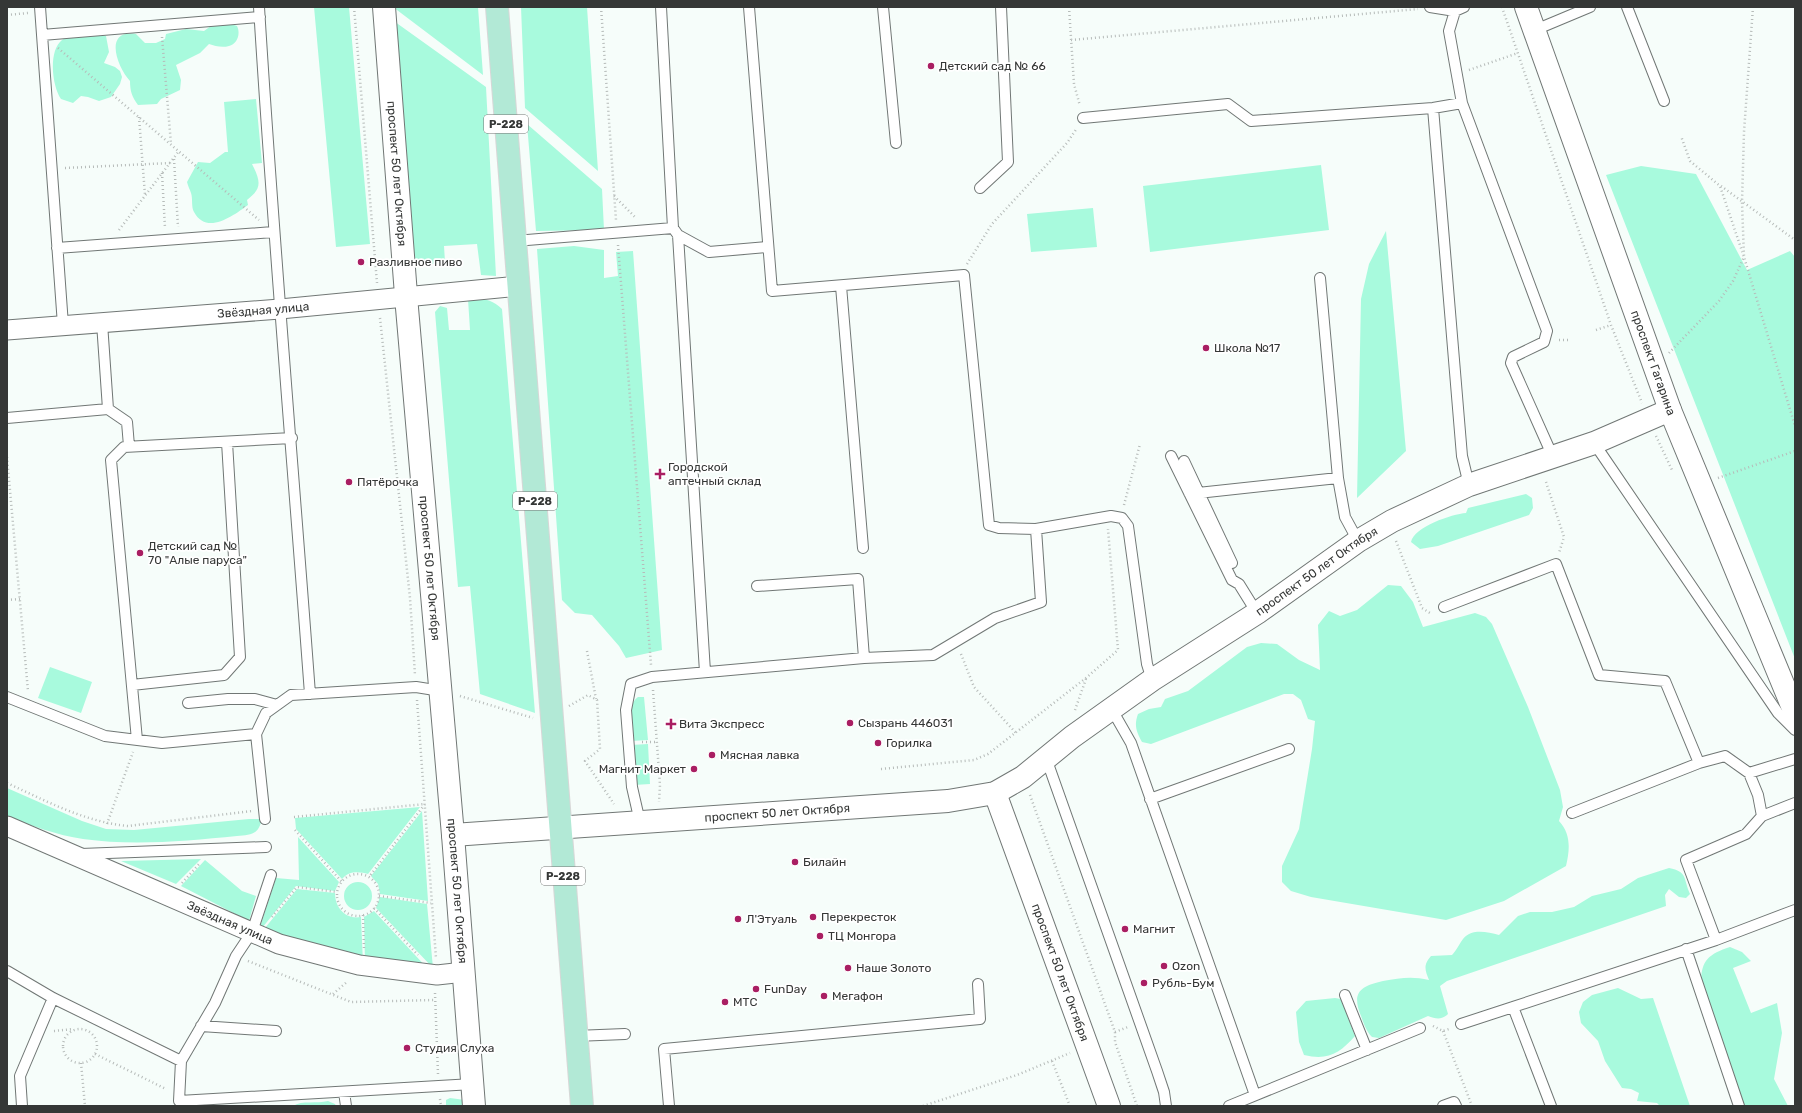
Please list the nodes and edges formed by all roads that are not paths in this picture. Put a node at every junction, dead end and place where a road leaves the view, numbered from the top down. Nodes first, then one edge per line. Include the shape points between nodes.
1 (384, 7) edge
2 (497, 7) edge
3 (661, 7) edge
4 (750, 7) edge
5 (883, 7) edge
6 (1001, 7) edge
7 (1526, 7) edge
8 (1590, 7) edge
9 (1627, 7) edge
10 (1430, 8) edge
11 (40, 9) edge
12 (1460, 9) edge
13 (259, 12) edge
14 (1535, 30) junction
15 (42, 35) junction
16 (1664, 101) dead end
17 (1462, 103) junction
18 (1433, 108) junction
19 (1083, 118) road end
20 (896, 143) dead end
21 (980, 188) dead end
22 (676, 231) junction
23 (273, 232) junction
24 (515, 241) junction
25 (57, 248) junction
26 (768, 248) junction
27 (1320, 278) dead end
28 (519, 286) junction
29 (841, 286) junction
30 (406, 296) junction
31 (280, 309) junction
32 (102, 323) junction
33 (63, 325) junction
34 (7, 330) edge
35 (108, 410) junction
36 (1670, 410) junction
37 (7, 418) edge
38 (292, 438) junction
39 (227, 442) junction
40 (1594, 443) junction
41 (129, 446) junction
42 (1171, 456) dead end
43 (1553, 457) junction
44 (1184, 461) dead end
45 (1338, 478) junction
46 (1469, 486) junction
47 (1193, 493) junction
48 (1036, 529) junction
49 (1358, 541) junction
50 (863, 548) dead end
51 (757, 586) dead end
52 (1444, 607) road end
53 (1257, 613) junction
54 (864, 658) junction
55 (705, 672) junction
56 (1152, 680) junction
57 (132, 685) junction
58 (441, 691) junction
59 (310, 694) junction
60 (7, 697) edge
61 (188, 703) dead end
62 (277, 705) junction
63 (1111, 708) junction
64 (1795, 713) edge
65 (1795, 730) edge
66 (256, 734) junction
67 (137, 740) junction
68 (1289, 749) dead end
69 (1046, 758) junction
70 (1795, 759) edge
71 (1699, 763) junction
72 (1749, 773) junction
73 (995, 793) junction
74 (1150, 799) junction
75 (1795, 803) edge
76 (1572, 813) dead end
77 (265, 814) road end
78 (1762, 816) junction
79 (633, 823) junction
80 (7, 826) edge
81 (560, 828) junction
82 (453, 835) junction
83 (266, 847) dead end
84 (73, 854) junction
85 (271, 875) dead end
86 (1795, 910) edge
87 (255, 933) junction
88 (1716, 940) junction
89 (1686, 949) junction
90 (7, 971) edge
91 (464, 972) junction
92 (978, 984) dead end
93 (1345, 995) dead end
94 (53, 998) junction
95 (1513, 1007) junction
96 (1461, 1024) dead end
97 (201, 1026) junction
98 (1420, 1028) dead end
99 (276, 1031) dead end
100 (625, 1034) dead end
101 (575, 1036) junction
102 (1367, 1050) junction
103 (181, 1061) junction
104 (473, 1084) junction
105 (344, 1092) junction
106 (1255, 1095) junction
107 (178, 1101) edge
108 (22, 1106) edge
109 (346, 1106) edge
110 (474, 1106) edge
111 (582, 1106) edge
112 (669, 1106) edge
113 (1109, 1106) edge
114 (1166, 1106) edge
115 (1229, 1106) edge
116 (1443, 1106) edge
117 (1456, 1106) edge
118 (1551, 1106) edge
119 (1739, 1106) edge

1 - 30 street, проспект 50 лет Октября
2 - 24 main road, Р-228
3 - 22 lane
4 - 26 lane
5 - 20 lane
6 - 21 lane via 1008,162
7 - 14 street, проспект Гагарина
8 - 14 lane
9 - 16 lane
10 - 12 lane
11 - 15 lane
12 - 17 lane via 1448,31
13 - 15 lane via 160,25
13 - 23 lane
14 - 36 street, проспект Гагарина
15 - 25 lane
17 - 18 lane
17 - 43 lane via 1547,331 1544,342 1513,357 1511,363
18 - 19 lane via 1251,121 1228,104
18 - 46 lane via 1462,456
22 - 24 lane via 647,230
22 - 26 lane via 709,252
22 - 55 lane
23 - 25 lane
23 - 31 lane
24 - 28 main road, Р-228
25 - 33 lane
26 - 29 lane via 772,291
27 - 45 lane
28 - 30 street, Звёздная улица
28 - 81 main road, Р-228
29 - 48 lane via 964,275 989,525 999,528
29 - 50 lane
30 - 31 street, Звёздная улица
30 - 58 street, проспект 50 лет Октября
31 - 32 street, Звёздная улица
31 - 38 lane
32 - 33 street, Звёздная улица
32 - 35 lane
33 - 34 street, Звёздная улица
35 - 37 lane
35 - 41 lane via 127,422
36 - 40 street, проспект 50 лет Октября
36 - 64 street, проспект Гагарина
38 - 39 lane
38 - 59 lane
39 - 41 lane
39 - 57 lane via 240,657 224,675
40 - 43 street, проспект 50 лет Октября
40 - 65 lane via 1778,713
41 - 57 lane via 124,447 111,460
42 - 47 lane
43 - 46 street, проспект 50 лет Октября
44 - 47 lane
45 - 47 lane
45 - 49 lane via 1345,517
46 - 49 street, проспект 50 лет Октября
47 - 53 lane via 1237,574 1239,584
48 - 54 lane via 1041,602 995,618 933,655
48 - 56 lane via 1111,516 1122,518 1128,526 1147,664
49 - 53 street, проспект 50 лет Октября
51 - 54 lane via 858,579
52 - 71 lane via 1556,564 1599,675 1665,681
53 - 56 street, проспект 50 лет Октября
54 - 55 lane
55 - 79 lane via 652,676 631,684 626,710
56 - 63 street, проспект 50 лет Октября
57 - 67 lane
58 - 59 lane via 416,687
58 - 82 street, проспект 50 лет Октября
59 - 62 lane via 291,695
60 - 67 lane via 105,736
61 - 62 lane via 255,699
62 - 66 lane via 266,713
63 - 69 street, проспект 50 лет Октября
63 - 74 lane via 1131,743
66 - 67 lane via 162,743
66 - 77 lane
68 - 74 lane
69 - 73 street, проспект 50 лет Октября via 1024,777
69 - 114 lane via 1157,1071
70 - 72 lane
71 - 72 lane via 1725,756
71 - 76 lane
72 - 78 lane
73 - 79 street, проспект 50 лет Октября via 948,801
73 - 113 street, проспект 50 лет Октября
74 - 106 lane
75 - 78 lane
78 - 88 lane via 1746,834 1686,860
79 - 81 street, проспект 50 лет Октября
80 - 84 street, Звёздная улица
81 - 82 street, проспект 50 лет Октября
81 - 101 main road, Р-228
82 - 91 street, проспект 50 лет Октября
83 - 84 lane
84 - 87 street, Звёздная улица
85 - 87 lane
86 - 88 lane
87 - 91 street, Звёздная улица via 279,944 359,965 437,975
87 - 97 lane via 236,956 215,1003
88 - 89 lane
89 - 95 lane
89 - 119 lane
90 - 94 lane
91 - 104 street, проспект 50 лет Октября
92 - 112 lane via 980,1019 664,1049
93 - 102 lane
94 - 103 lane
94 - 108 lane via 20,1076
95 - 96 lane
95 - 118 lane
97 - 99 lane
97 - 103 lane
98 - 102 lane
100 - 101 lane
101 - 111 main road, Р-228
102 - 106 lane
103 - 107 lane
104 - 105 lane
104 - 110 street, проспект 50 лет Октября
105 - 107 lane
105 - 109 lane
106 - 115 lane
116 - 117 lane via 1454,1102

